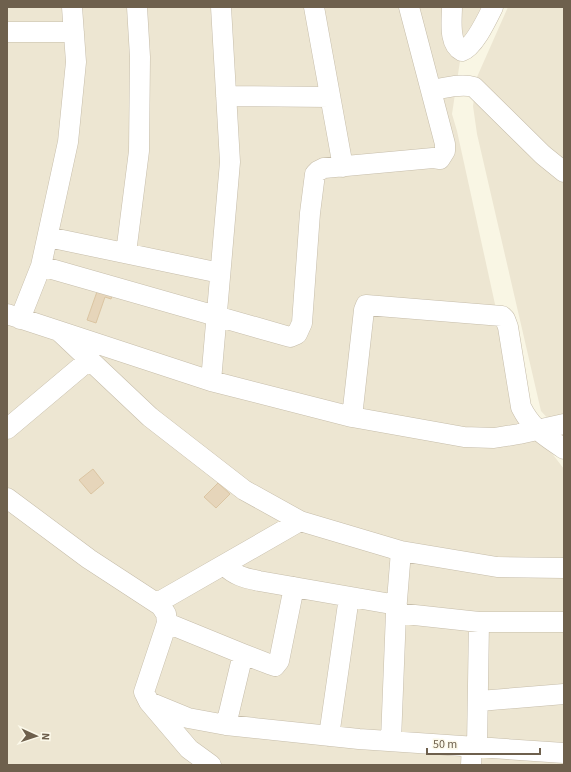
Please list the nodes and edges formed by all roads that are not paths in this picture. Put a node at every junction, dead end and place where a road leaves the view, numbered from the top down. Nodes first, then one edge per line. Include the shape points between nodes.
1 (72, 7) edge
2 (137, 7) edge
3 (220, 7) edge
4 (314, 7) edge
5 (409, 7) edge
6 (452, 7) edge
7 (493, 7) edge
8 (7, 32) edge
9 (74, 32) junction
10 (437, 89) junction
11 (226, 96) junction
12 (330, 97) junction
13 (343, 167) junction
14 (564, 172) edge
15 (48, 237) junction
16 (126, 253) junction
17 (41, 266) junction
18 (220, 273) junction
19 (14, 317) edge
20 (216, 317) junction
21 (60, 332) junction
22 (89, 360) junction
23 (211, 381) junction
24 (352, 417) junction
25 (549, 428) edge
26 (7, 429) edge
27 (564, 449) edge
28 (7, 498) edge
29 (300, 521) junction
30 (401, 551) junction
31 (224, 565) junction
32 (564, 568) edge
33 (294, 587) junction
34 (349, 597) junction
35 (157, 604) junction
36 (397, 609) junction
37 (479, 622) junction
38 (564, 622) edge
39 (167, 623) junction
40 (242, 654) junction
41 (564, 694) edge
42 (479, 701) junction
43 (149, 702) junction
44 (226, 725) junction
45 (329, 736) junction
46 (390, 740) junction
47 (474, 753) edge
48 (564, 753) edge
49 (533, 758) edge
50 (211, 765) edge

1 - 9 street
2 - 16 street via 140,57 138,160
3 - 11 street
4 - 12 street
5 - 10 street
6 - 7 street via 452,37 458,49 462,51 467,50
8 - 9 street
9 - 15 street via 76,62 67,148
10 - 13 street via 445,144 445,151 440,159
10 - 14 street via 468,85 474,87 543,155
11 - 12 street
11 - 18 street via 229,171
12 - 13 street
13 - 20 street via 318,170 313,185 302,323 297,334 290,337
15 - 16 street
15 - 17 street
16 - 18 street
17 - 19 street
17 - 20 street
18 - 20 street
19 - 21 street
20 - 23 street
21 - 22 street
21 - 23 street
22 - 26 street
22 - 29 street via 150,417 244,490
23 - 24 street
24 - 25 street via 464,437 494,438
24 - 25 street via 364,310 366,305 371,305 502,316 506,319 508,327 521,407 527,418
25 - 27 street
28 - 35 street via 89,559
29 - 30 street
29 - 31 street
30 - 32 street via 497,567
30 - 36 street
31 - 33 street via 231,572 244,578
31 - 35 street
33 - 34 street
33 - 40 street via 279,661 275,666
34 - 36 street
34 - 45 street
35 - 39 street via 166,614
36 - 37 street
36 - 46 street
37 - 38 street
37 - 42 street
39 - 40 street
39 - 43 street via 144,692
40 - 44 street
41 - 42 street
42 - 47 street
43 - 44 street via 188,718
43 - 50 street via 189,749
44 - 45 street
45 - 46 street
46 - 47 street
47 - 49 street
48 - 49 street

